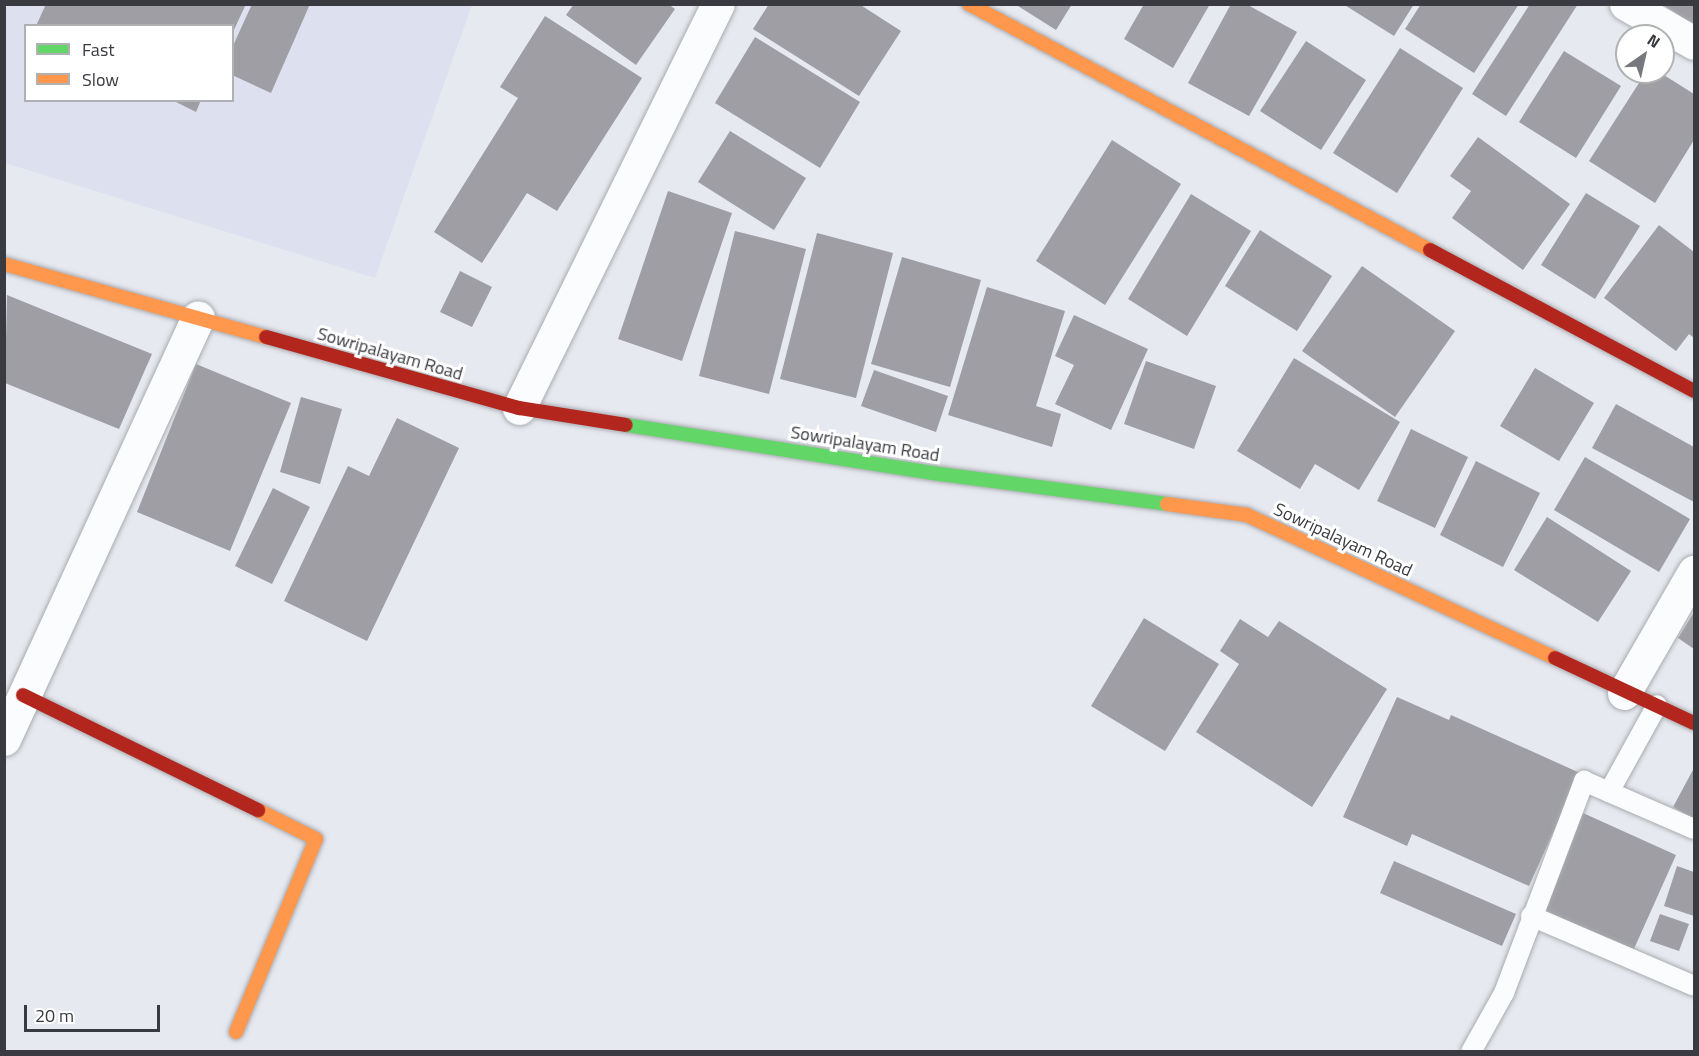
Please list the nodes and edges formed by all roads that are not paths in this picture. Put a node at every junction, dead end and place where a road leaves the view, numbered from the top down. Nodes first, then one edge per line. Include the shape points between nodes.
1 (718, 4) edge
2 (969, 4) edge
3 (1626, 4) edge
4 (1695, 43) edge
5 (4, 264) edge
6 (198, 316) junction
7 (1695, 391) edge
8 (519, 408) junction
9 (1695, 572) edge
10 (1624, 693) junction
11 (23, 695) junction
12 (1657, 705) junction
13 (1695, 723) edge
14 (4, 739) edge
15 (1609, 792) junction
16 (1695, 829) edge
17 (1531, 916) junction
18 (1695, 986) edge
19 (236, 1032) dead end
20 (1471, 1052) edge

1 - 8 street
2 - 7 street
3 - 4 street
5 - 6 street, Sowripalayam Road
6 - 8 street, Sowripalayam Road via 386,374
6 - 11 street
8 - 10 street, Sowripalayam Road via 940,474 1247,515
9 - 10 street
10 - 12 street, Sowripalayam Road
11 - 14 street
11 - 19 street via 316,839
12 - 13 street, Sowripalayam Road
12 - 15 lane
15 - 16 lane
15 - 17 lane via 1584,781
17 - 18 lane
17 - 20 lane via 1504,993

